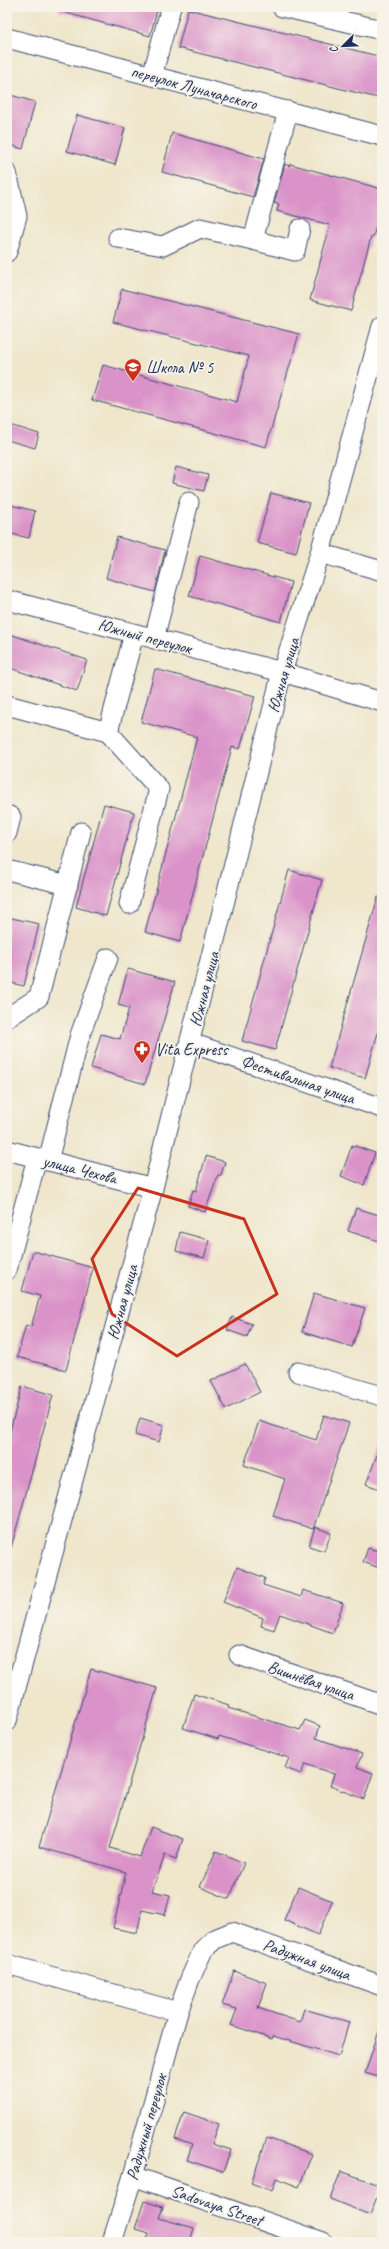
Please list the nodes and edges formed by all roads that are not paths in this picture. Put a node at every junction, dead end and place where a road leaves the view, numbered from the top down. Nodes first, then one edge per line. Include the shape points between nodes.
1 (171, 7) edge
2 (282, 7) edge
3 (382, 30) edge
4 (7, 38) edge
5 (152, 76) junction
6 (288, 112) junction
7 (382, 136) edge
8 (7, 173) edge
9 (300, 229) dead end
10 (118, 238) dead end
11 (253, 240) junction
12 (7, 252) edge
13 (382, 326) edge
14 (189, 502) dead end
15 (320, 553) junction
16 (382, 570) edge
17 (7, 600) edge
18 (134, 634) junction
19 (154, 639) junction
20 (282, 672) junction
21 (382, 702) edge
22 (7, 705) edge
23 (108, 732) junction
24 (7, 815) edge
25 (81, 832) dead end
26 (7, 833) edge
27 (7, 870) edge
28 (68, 885) junction
29 (129, 904) dead end
30 (108, 958) dead end
31 (7, 1018) edge
32 (191, 1043) junction
33 (382, 1108) edge
34 (7, 1150) edge
35 (43, 1159) junction
36 (153, 1188) junction
37 (7, 1270) edge
38 (298, 1372) dead end
39 (382, 1396) edge
40 (239, 1655) dead end
41 (13, 1678) edge
42 (382, 1705) edge
43 (7, 1721) edge
44 (232, 1932) joint
45 (7, 1964) edge
46 (382, 1986) edge
47 (178, 2012) junction
48 (133, 2176) junction
49 (112, 2242) edge
50 (322, 2242) edge

1 - 5 street
2 - 3 street
4 - 5 street, переулок Луначарского
5 - 6 street, переулок Луначарского
6 - 7 street, переулок Луначарского
6 - 11 street
8 - 12 street via 17,216
9 - 11 street via 295,252
10 - 11 street via 163,246 200,228
13 - 15 street, Южная улица
14 - 19 street
15 - 16 street
15 - 20 street, Южная улица
17 - 18 street, Южный переулок
18 - 19 street, Южный переулок
18 - 23 street
19 - 20 street, Южный переулок
20 - 21 street, Южный переулок
20 - 32 street, Южная улица
22 - 23 street
23 - 29 street via 159,789
24 - 26 street via 12,817
25 - 28 street
27 - 28 street
28 - 31 street via 39,997
30 - 35 street via 80,1035
32 - 33 street, Фестивальная улица
32 - 36 street, Южная улица
34 - 35 street, улица Чехова
35 - 36 street, улица Чехова
35 - 37 street
36 - 41 street, Южная улица
38 - 39 street
40 - 42 street, Вишнёвая улица
41 - 43 street, Южная улица
44 - 46 street, Радужная улица
44 - 47 street, Радужный переулок via 215,1939 203,1950
45 - 47 street
47 - 48 street, Радужный переулок
48 - 49 street, Радужный переулок
48 - 50 street, Sadovaya Street

